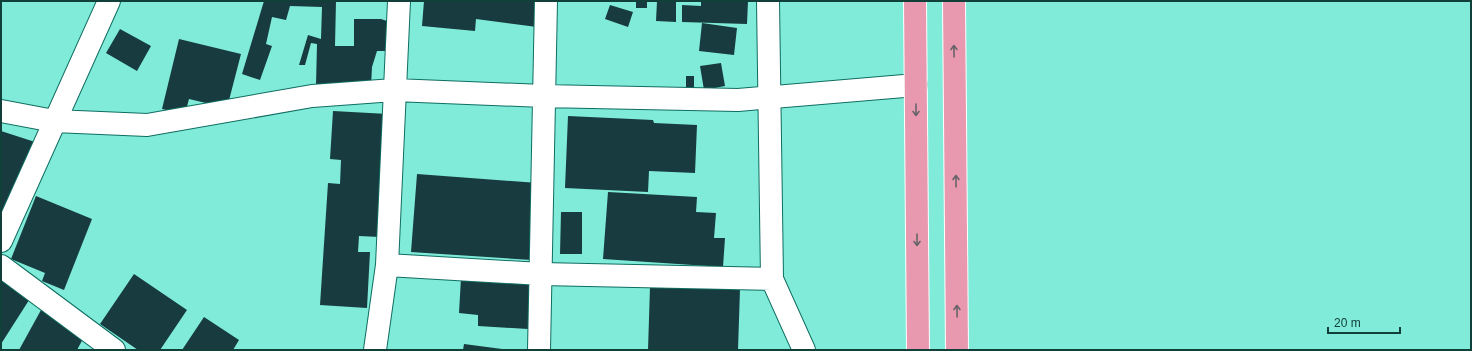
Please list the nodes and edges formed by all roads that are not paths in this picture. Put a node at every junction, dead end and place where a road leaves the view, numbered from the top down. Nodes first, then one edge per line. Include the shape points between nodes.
1 (109, 1) edge
2 (399, 1) edge
3 (546, 1) edge
4 (768, 1) edge
5 (915, 1) edge
6 (954, 1) edge
7 (916, 85) junction
8 (394, 90) junction
9 (543, 96) junction
10 (769, 98) junction
11 (1, 111) edge
12 (54, 121) junction
13 (1, 241) edge
14 (387, 265) junction
15 (1, 266) edge
16 (540, 274) junction
17 (772, 279) junction
18 (114, 350) edge
19 (375, 350) edge
20 (539, 350) edge
21 (804, 350) edge
22 (918, 350) edge
23 (957, 350) edge

1 - 12 street
2 - 8 street
3 - 9 street
4 - 10 street
5 - 7 highway
23 -> 6 highway
7 - 10 street
7 -> 22 highway
8 - 9 street
8 - 12 street via 312,96 147,125
8 - 14 street
9 - 10 street via 738,100
9 - 16 street
10 - 17 street
11 - 12 street
12 - 13 street
14 - 16 street
14 - 19 street
15 - 18 street
16 - 17 street
16 - 20 street
17 - 21 street

